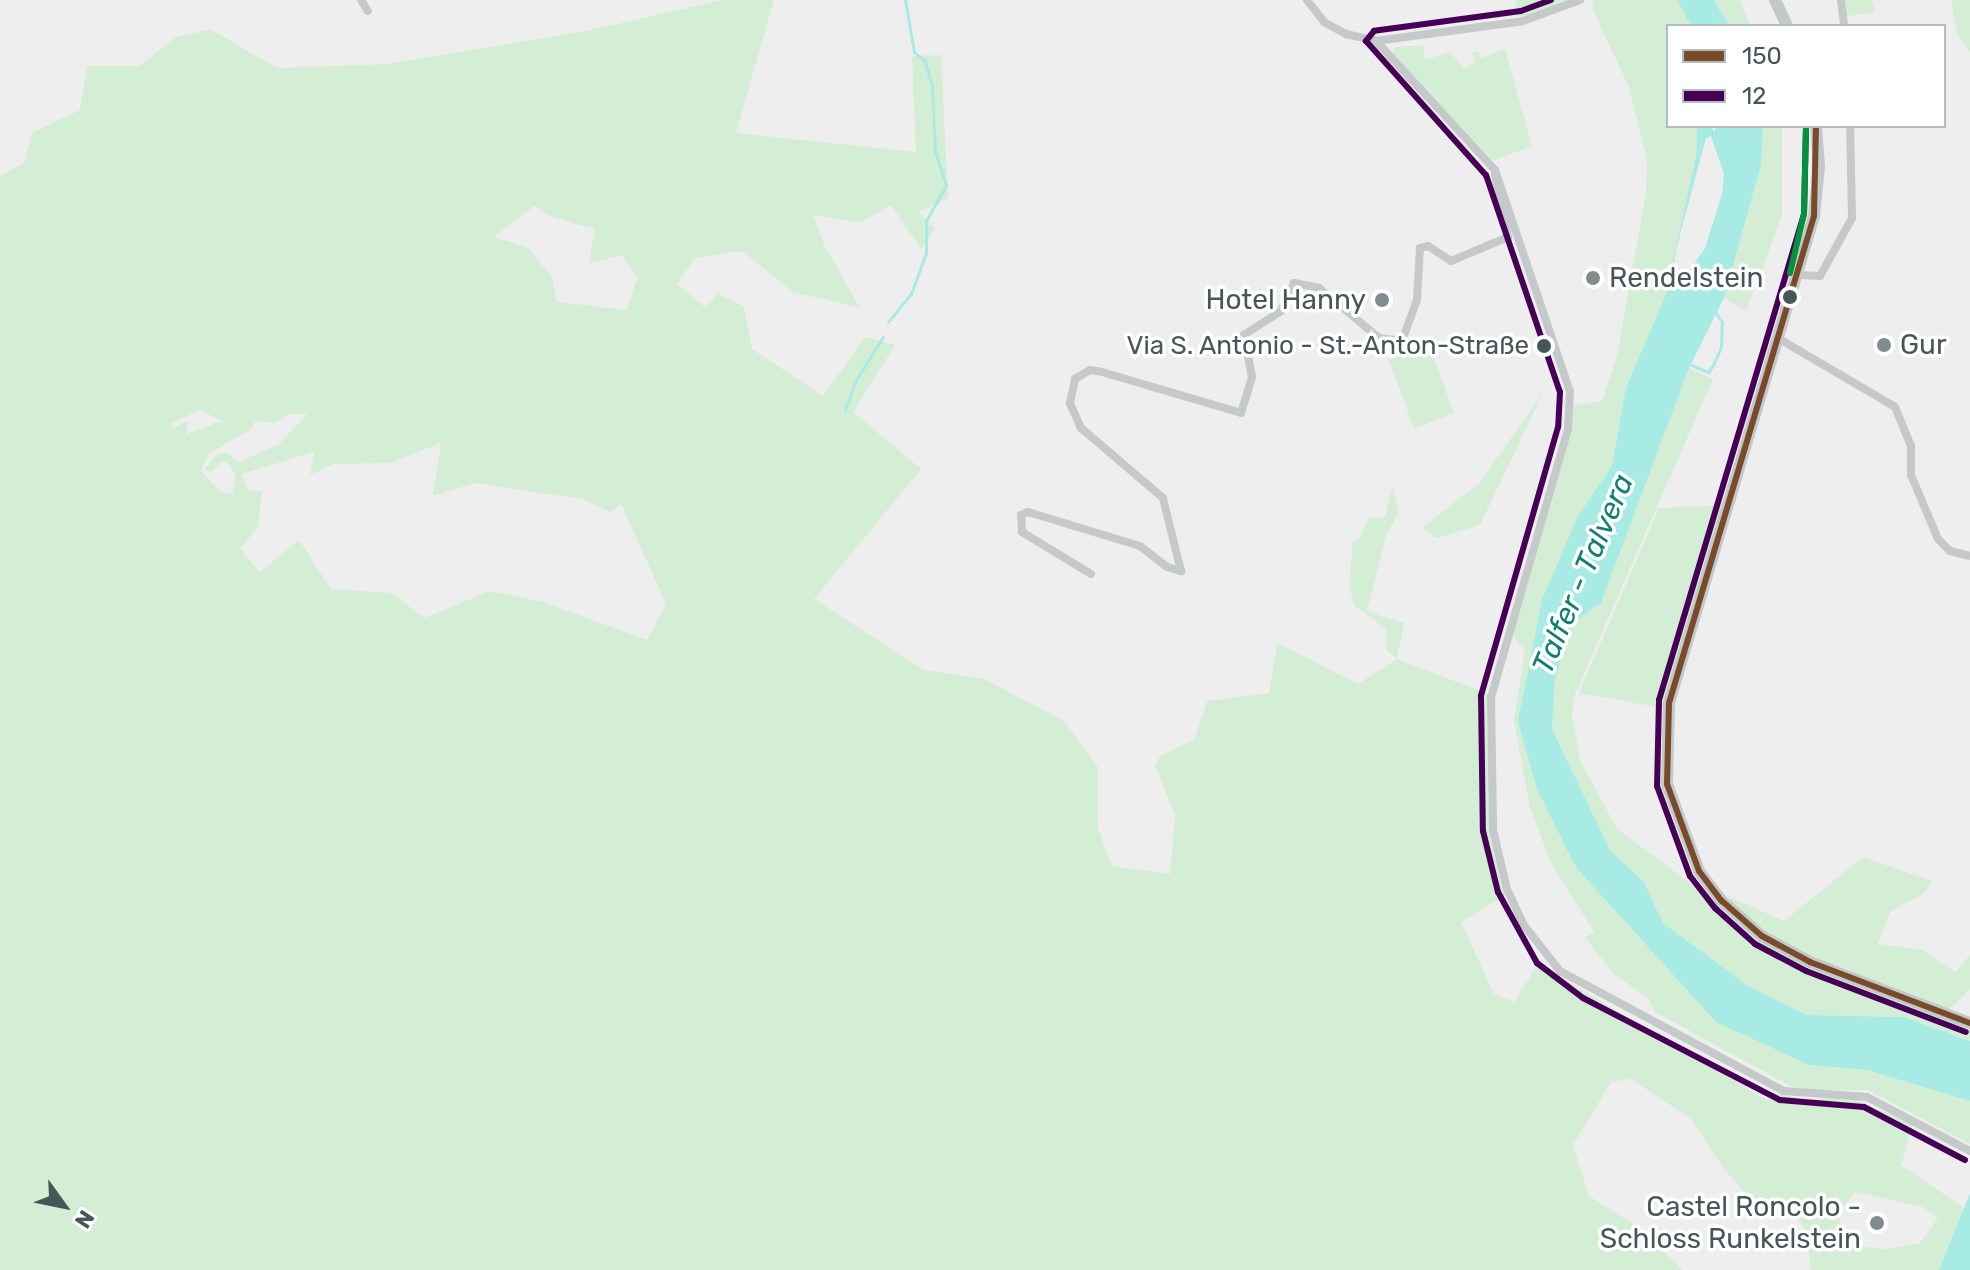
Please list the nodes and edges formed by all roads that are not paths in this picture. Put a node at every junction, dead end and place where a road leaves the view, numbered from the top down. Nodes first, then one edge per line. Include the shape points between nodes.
1 (361, 0) edge
2 (1307, 0) edge
3 (1580, 0) edge
4 (1775, 0) edge
5 (1841, 0) edge
6 (368, 11) dead end
7 (1786, 24) edge
8 (1844, 24) edge
9 (1376, 41) junction
10 (1816, 128) edge
11 (1850, 128) edge
12 (1495, 170) junction
13 (1800, 275) junction
14 (1781, 340) junction
15 (1970, 556) edge
16 (1091, 574) dead end
17 (1970, 1023) edge
18 (1970, 1151) edge

1 - 6 street
2 - 9 street via 1324,22
3 - 9 street via 1523,21
4 - 7 main road
5 - 8 street
9 - 12 street
10 - 13 main road via 1814,216
11 - 13 street via 1852,218 1820,276
12 - 16 street via 1494,186 1508,237 1451,261 1428,246 1420,248 1417,300 1402,341 1379,338 1319,288 1294,283 1281,311 1244,335 1252,377 1241,413 1090,370 1069,389 1081,428 1163,498 1181,571 1140,546 1028,512 1021,515 1022,532
12 - 18 street via 1569,385 1571,411 1491,697 1493,830 1507,889 1523,924 1560,971 1784,1091 1867,1097
13 - 14 main road
14 - 15 street via 1895,407 1911,446 1911,475 1938,539 1945,548
14 - 17 main road via 1669,703 1665,751 1671,803 1688,851 1709,886 1762,936 1810,962

